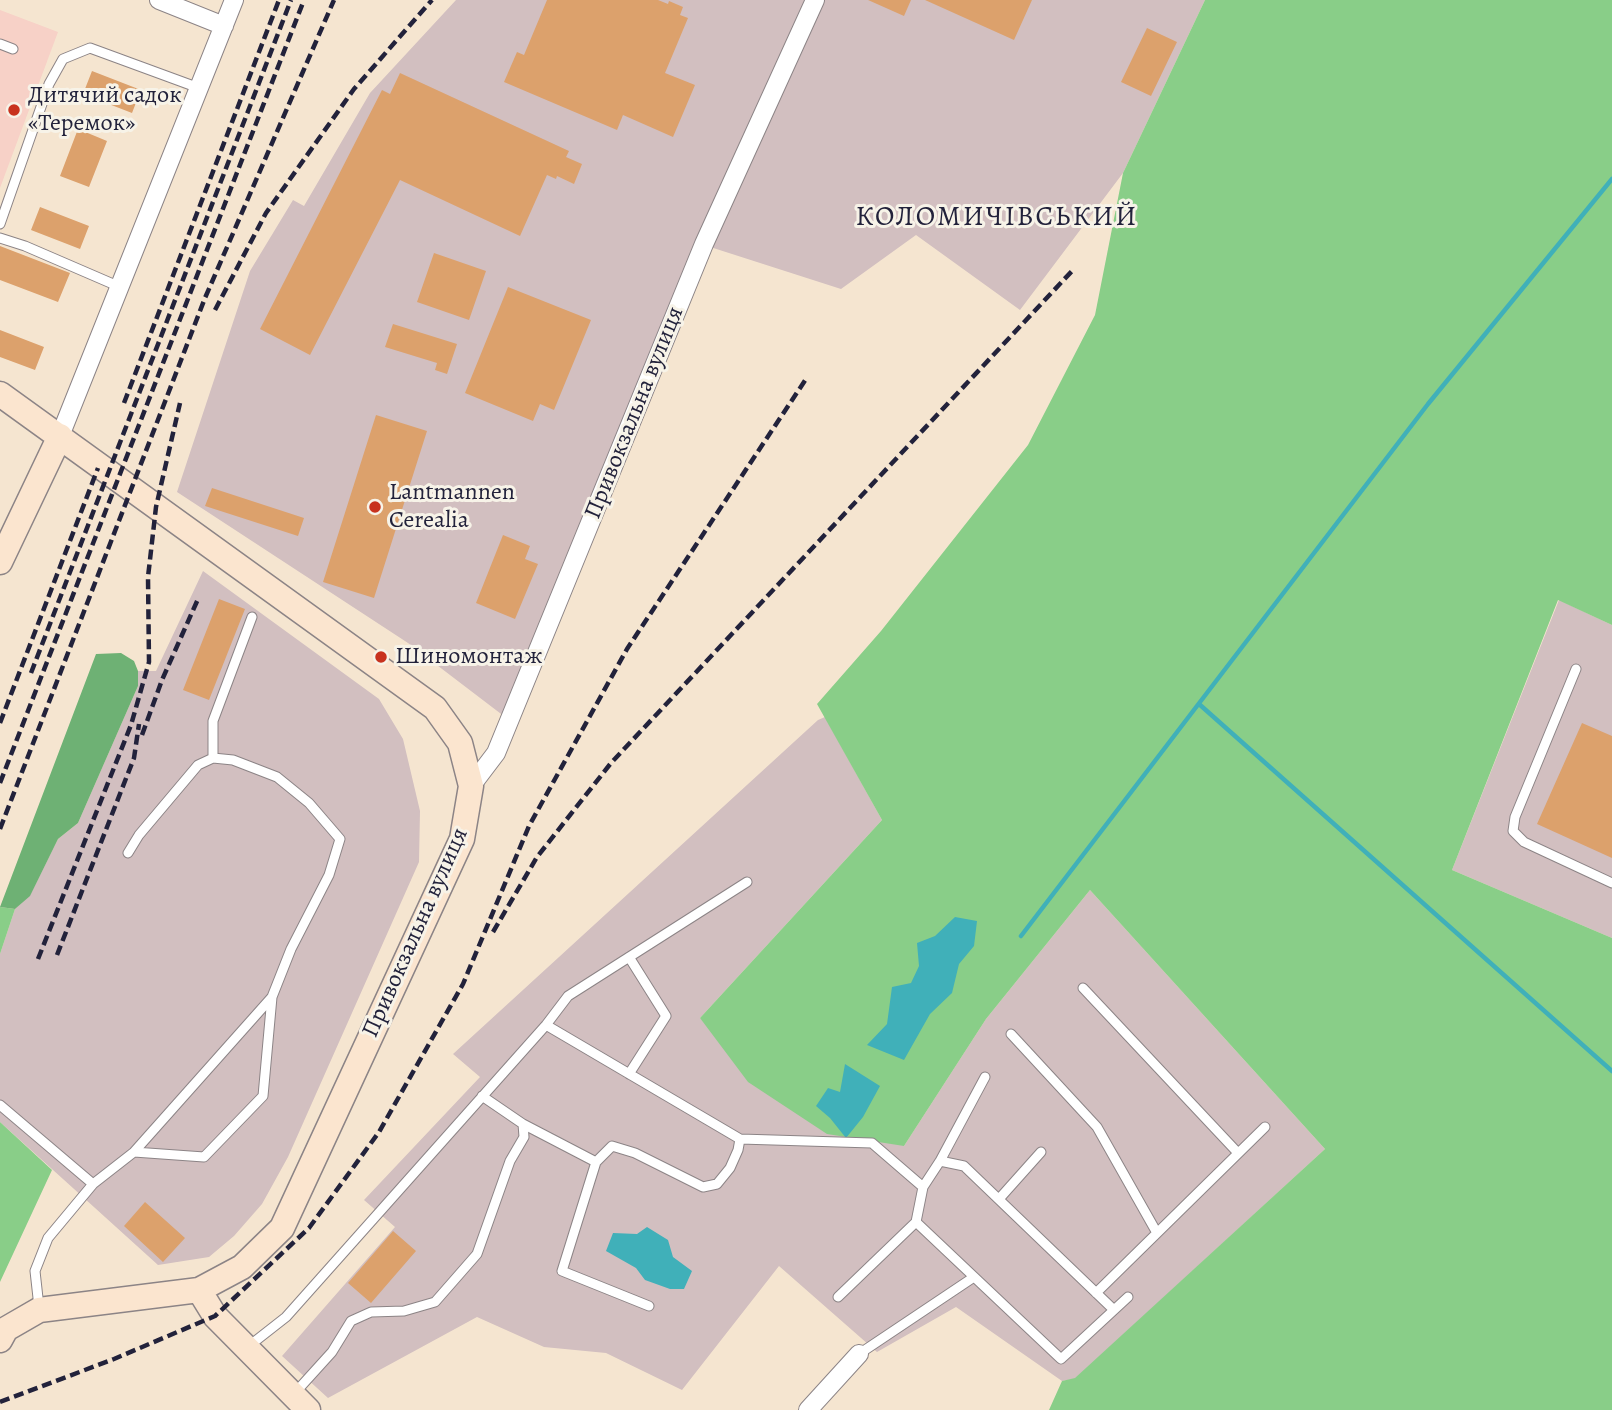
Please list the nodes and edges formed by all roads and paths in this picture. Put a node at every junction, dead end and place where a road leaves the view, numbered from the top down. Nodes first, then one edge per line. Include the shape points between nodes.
1 (159, 0) edge
2 (234, 0) edge
3 (815, 0) edge
4 (224, 26) junction
5 (0, 44) edge
6 (13, 49) dead end
7 (200, 88) junction
8 (0, 224) edge
9 (0, 238) edge
10 (120, 287) junction
11 (0, 394) edge
12 (60, 436) junction
13 (0, 562) edge
14 (252, 617) dead end
15 (1576, 669) dead end
16 (213, 758) junction
17 (471, 786) junction
18 (128, 853) dead end
19 (747, 882) dead end
20 (1612, 883) edge
21 (629, 957) junction
22 (1083, 988) dead end
23 (272, 997) junction
24 (546, 1026) junction
25 (1011, 1034) dead end
26 (629, 1074) junction
27 (985, 1077) dead end
28 (482, 1096) junction
29 (0, 1105) edge
30 (523, 1124) junction
31 (1265, 1127) dead end
32 (740, 1139) junction
33 (134, 1152) junction
34 (1041, 1152) dead end
35 (1238, 1153) junction
36 (596, 1161) junction
37 (940, 1161) junction
38 (93, 1184) junction
39 (923, 1187) junction
40 (999, 1199) junction
41 (916, 1222) junction
42 (1157, 1233) junction
43 (974, 1277) junction
44 (199, 1290) junction
45 (1096, 1293) junction
46 (838, 1297) dead end
47 (1128, 1297) dead end
48 (649, 1306) dead end
49 (39, 1310) junction
50 (1115, 1310) junction
51 (0, 1340) edge
52 (246, 1348) junction
53 (859, 1354) joint
54 (300, 1403) edge
55 (808, 1410) edge

1 - 4 street
2 - 4 street
3 - 17 street, Привокзальна вулиця via 704,244 496,753
4 - 7 street
5 - 6 lane
7 - 8 lane via 90,48 63,58 49,84
7 - 10 street
9 - 10 lane
10 - 12 street
11 - 12 main road
12 - 13 main road
12 - 17 main road via 435,708 460,743
14 - 16 lane via 213,721
15 - 20 lane via 1513,831 1524,842
16 - 18 lane via 198,765
16 - 23 lane via 233,760 277,777 309,803 340,839 329,875 291,948
17 - 44 main road, Привокзальна вулиця via 462,839 282,1228 242,1267
19 - 21 lane
21 - 24 lane via 568,996
21 - 26 lane via 666,1016
22 - 35 lane
23 - 33 lane
23 - 33 lane via 263,1096 204,1157
24 - 26 lane
24 - 28 lane
25 - 42 lane via 1097,1127
26 - 32 lane
27 - 37 lane
28 - 30 lane
28 - 52 lane via 286,1317
29 - 38 lane
30 - 36 lane
30 - 54 lane via 524,1136 510,1161 477,1254 435,1301 404,1311 371,1312 351,1321
31 - 35 lane
32 - 36 lane via 730,1168 717,1184 704,1187 612,1146
32 - 39 lane via 872,1143
33 - 38 lane
34 - 40 lane
35 - 42 lane
36 - 48 lane via 562,1271
37 - 39 lane
37 - 40 lane via 964,1166
38 - 49 lane via 48,1238 35,1271
39 - 41 lane
40 - 45 lane
41 - 43 lane
41 - 46 lane
42 - 45 lane
43 - 50 lane via 1061,1359
43 - 53 lane
44 - 49 main road, Привокзальна вулиця
44 - 52 main road via 215,1316
45 - 50 lane
47 - 50 lane
49 - 51 main road, Привокзальна вулиця via 6,1329
52 - 54 main road
53 - 55 street

